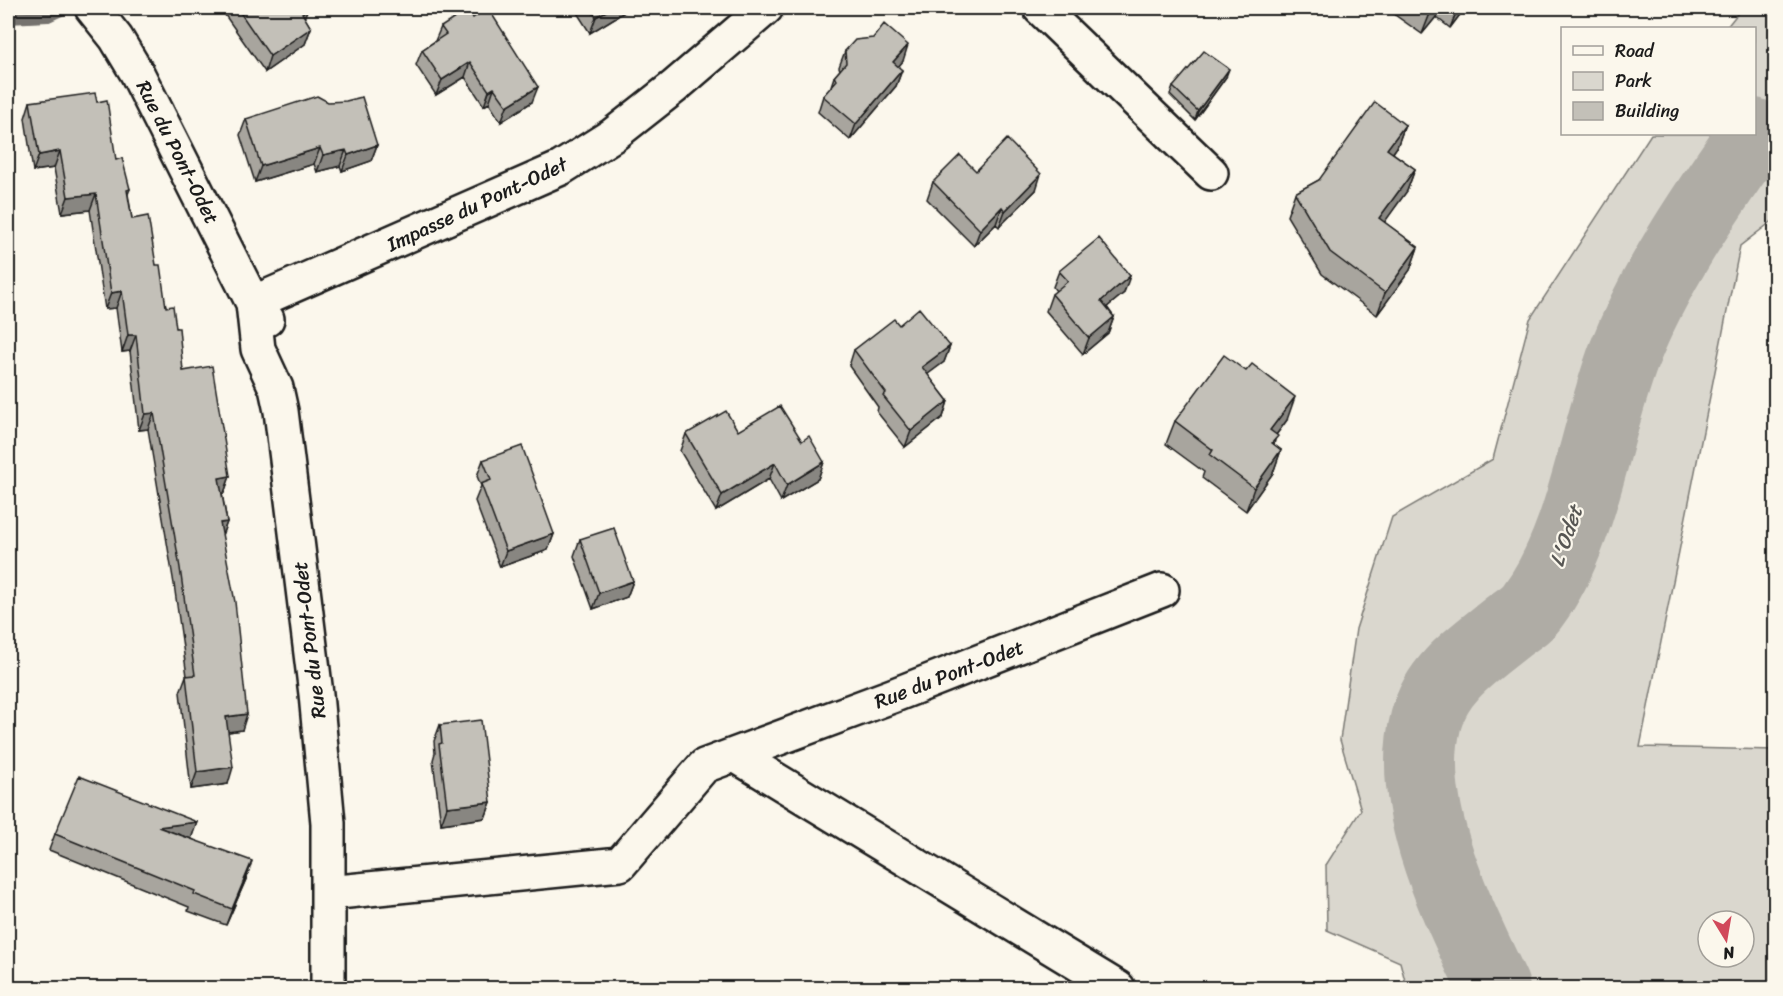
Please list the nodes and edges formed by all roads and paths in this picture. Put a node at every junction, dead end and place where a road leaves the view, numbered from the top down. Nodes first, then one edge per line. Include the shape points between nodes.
1 (92, 8) edge
2 (766, 8) edge
3 (1040, 8) edge
4 (1211, 173) dead end
5 (253, 303) junction
6 (1162, 590) dead end
7 (735, 755) junction
8 (328, 893) junction
9 (328, 988) edge
10 (1118, 988) edge

1 - 5 street, Rue du Pont-Odet via 138,74
2 - 5 street, Impasse du Pont-Odet via 675,87 613,135 561,168
3 - 4 street
5 - 8 street, Rue du Pont-Odet via 280,339 276,388 316,694 328,823
6 - 7 street, Rue du Pont-Odet
7 - 8 street, Rue du Pont-Odet via 704,766 620,864
7 - 10 street
8 - 9 street, Rue du Pont-Odet

